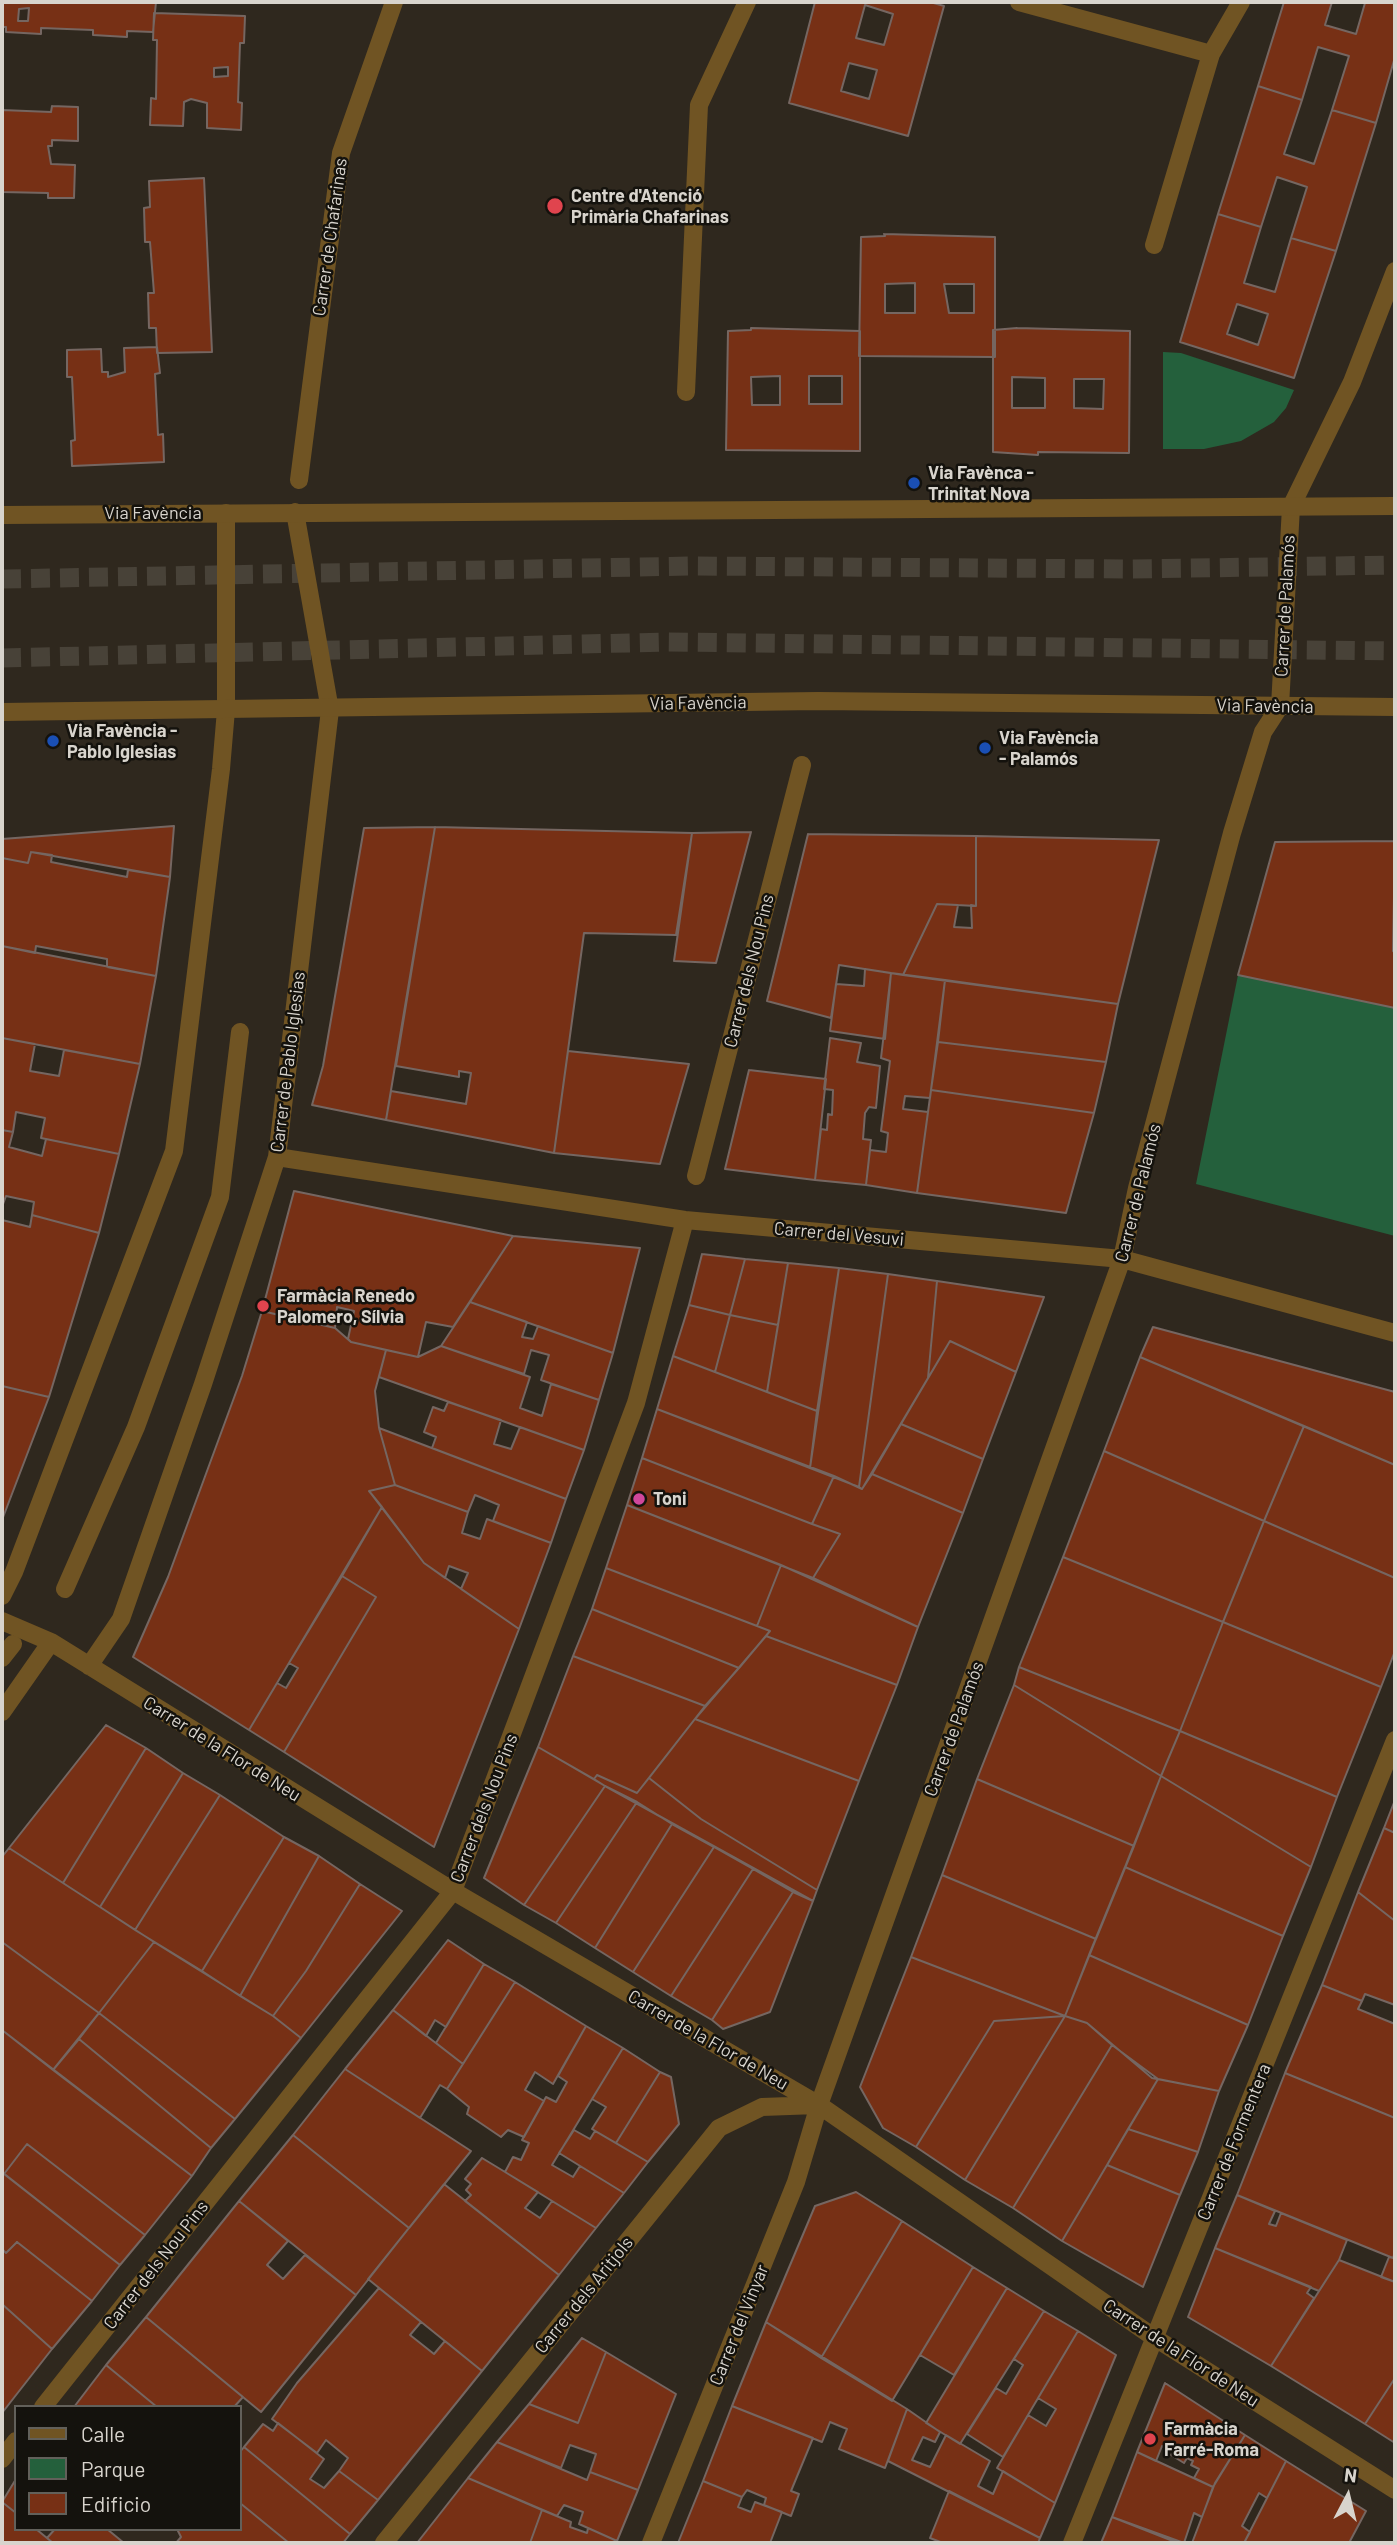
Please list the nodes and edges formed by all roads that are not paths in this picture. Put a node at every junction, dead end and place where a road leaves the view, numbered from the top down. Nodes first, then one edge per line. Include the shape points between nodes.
1 (394, 2) edge
2 (747, 2) edge
3 (1019, 2) edge
4 (1241, 2) edge
5 (1211, 54) junction
6 (1154, 246) dead end
7 (1395, 271) edge
8 (686, 393) dead end
9 (299, 480) dead end
10 (1395, 506) edge
11 (1292, 507) junction
12 (295, 512) junction
13 (226, 513) junction
14 (2, 515) edge
15 (1280, 706) junction
16 (1395, 707) edge
17 (226, 710) junction
18 (330, 710) junction
19 (2, 712) edge
20 (802, 765) dead end
21 (240, 1032) dead end
22 (277, 1157) junction
23 (696, 1176) dead end
24 (685, 1220) junction
25 (1122, 1259) junction
26 (1395, 1332) edge
27 (65, 1589) dead end
28 (2, 1596) edge
29 (2, 1622) edge
30 (51, 1642) junction
31 (89, 1666) junction
32 (2, 1712) edge
33 (1395, 1740) edge
34 (453, 1891) junction
35 (819, 2105) junction
36 (1155, 2339) junction
37 (45, 2405) edge
38 (14, 2444) edge
39 (2, 2459) edge
40 (1395, 2490) edge
41 (384, 2543) edge
42 (651, 2543) edge
43 (1072, 2543) edge

1 - 9 street, Carrer de Chafarinas via 341,153
2 - 8 street via 699,105
3 - 5 street
4 - 5 street
5 - 6 street
7 - 11 street, Carrer de Palamós via 1352,382
10 - 11 street, Via Favència
11 - 12 street, Via Favència
11 - 15 street, Carrer de Palamós
12 - 13 street, Via Favència
12 - 18 street, Carrer de Pablo Iglesias
13 - 14 street, Via Favència
13 - 17 street
15 - 16 street, Via Favència
15 - 18 street, Via Favència via 818,701
15 - 25 street, Carrer de Palamós via 1263,732 1231,833
17 - 18 street, Via Favència
17 - 19 street, Via Favència
17 - 28 street via 174,1151
18 - 22 street, Carrer de Pablo Iglesias
20 - 23 street, Carrer dels Nou Pins
21 - 27 street via 220,1197 136,1427
22 - 24 street, Carrer del Vesuvi
22 - 31 street, Carrer de Pablo Iglesias via 121,1619
24 - 25 street, Carrer del Vesuvi
24 - 34 street, Carrer dels Nou Pins via 636,1403
25 - 26 street, Carrer del Vesuvi
25 - 35 street, Carrer de Palamós
29 - 30 street, Carrer de la Flor de Neu
30 - 31 street, Carrer de la Flor de Neu
30 - 32 street
31 - 34 street, Carrer de la Flor de Neu
33 - 36 street, Carrer de Formentera
34 - 35 street, Carrer de la Flor de Neu
34 - 37 street, Carrer dels Nou Pins
35 - 36 street, Carrer de la Flor de Neu
35 - 41 street, Carrer dels Aritjols via 762,2106 719,2128
35 - 42 street, Carrer del Vinyar via 796,2182
36 - 40 street, Carrer de la Flor de Neu
36 - 43 street, Carrer de Formentera
38 - 39 street

